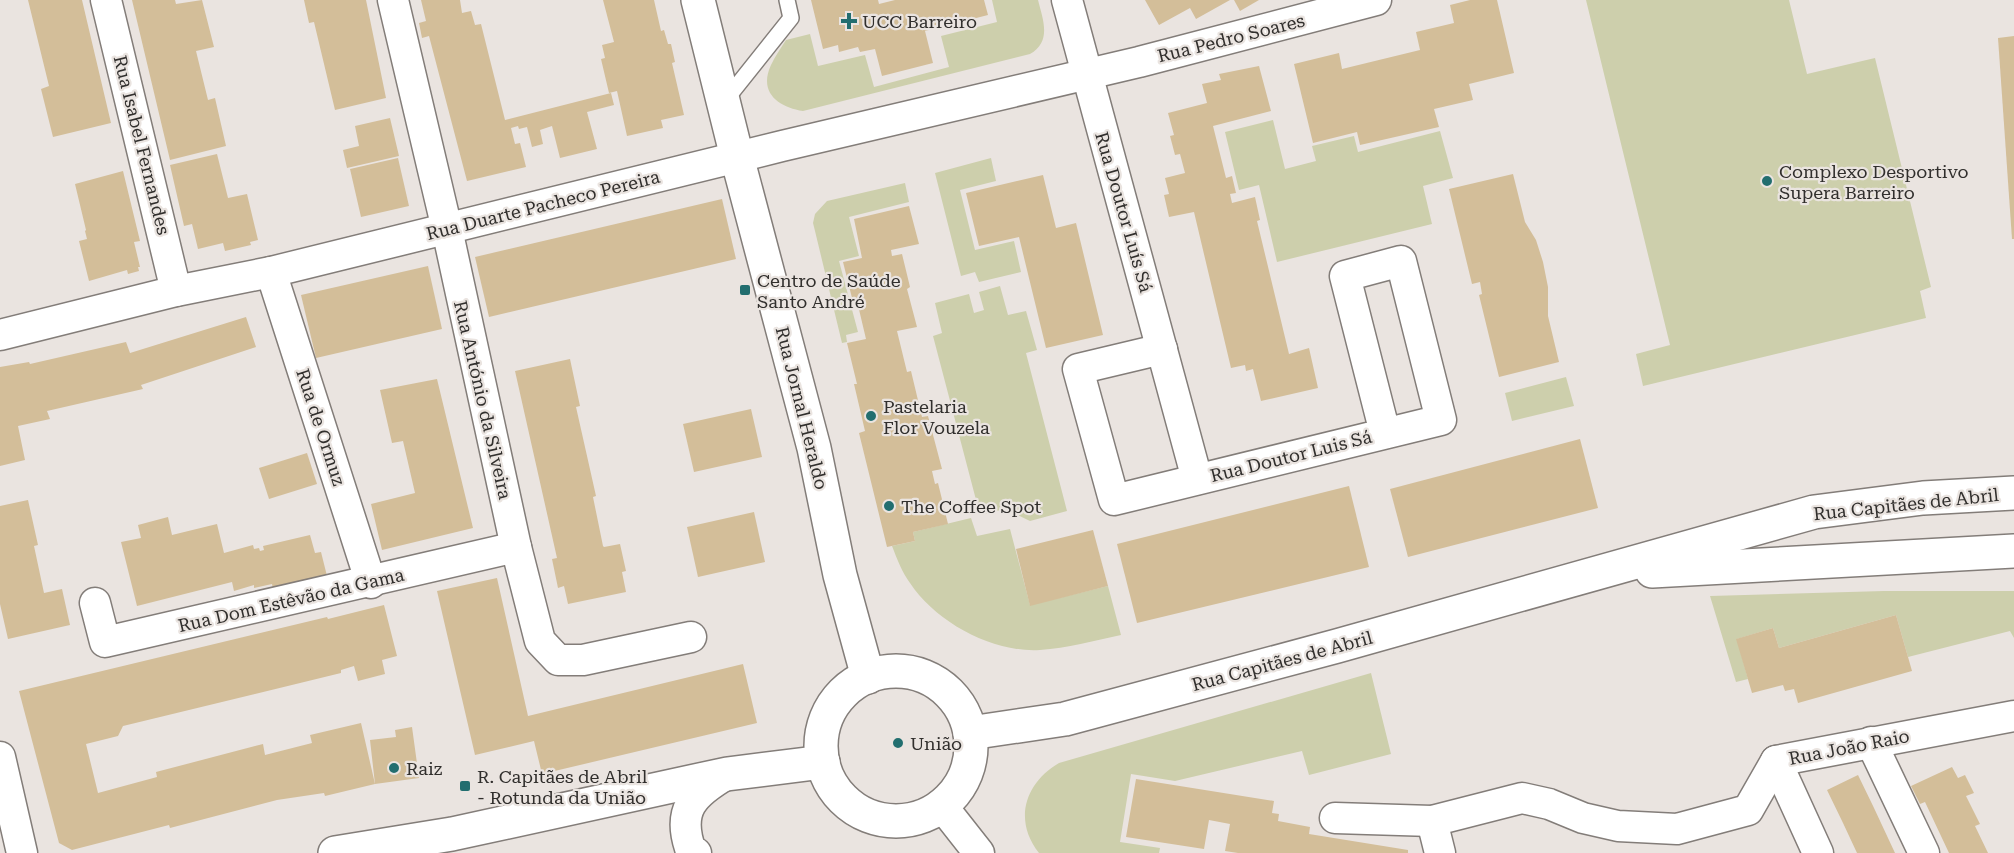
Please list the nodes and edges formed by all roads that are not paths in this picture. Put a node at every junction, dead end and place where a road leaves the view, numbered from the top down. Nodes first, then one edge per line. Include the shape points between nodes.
1 (106, 0) edge
2 (393, 0) edge
3 (698, 0) edge
4 (787, 0) edge
5 (1067, 0) edge
6 (1376, 0) edge
7 (1086, 75) junction
8 (723, 102) junction
9 (737, 157) junction
10 (447, 229) junction
11 (271, 272) junction
12 (176, 291) junction
13 (0, 336) edge
14 (1162, 349) junction
15 (1385, 433) junction
16 (1197, 479) junction
17 (2014, 493) edge
18 (516, 548) junction
19 (2014, 552) edge
20 (1590, 575) junction
21 (371, 582) junction
22 (95, 603) dead end
23 (691, 637) dead end
24 (868, 677) junction
25 (2014, 716) edge
26 (970, 734) junction
27 (1871, 742) junction
28 (0, 757) edge
29 (1776, 761) junction
30 (823, 762) junction
31 (727, 774) junction
32 (942, 806) junction
33 (1335, 818) dead end
34 (1432, 820) junction
35 (451, 844) edge
36 (22, 853) edge
37 (335, 853) edge
38 (696, 853) edge
39 (979, 853) edge
40 (1440, 853) edge
41 (1818, 853) edge
42 (1924, 853) edge

1 - 12 street, Rua Isabel Fernandes
2 - 10 street, Rua António da Silveira
3 - 8 main road, Rua Jornal Heraldo
4 - 8 lane via 791,18
5 - 7 street, Rua Doutor Luís Sá
6 - 7 street, Rua Pedro Soares
7 - 9 street, Rua Duarte Pacheco Pereira
7 - 14 street, Rua Doutor Luís Sá
8 - 9 main road, Rua Jornal Heraldo
9 - 10 street, Rua Duarte Pacheco Pereira
9 - 24 main road, Rua Jornal Heraldo via 814,448 840,575
10 - 11 street, Rua Duarte Pacheco Pereira
10 - 18 street, Rua António da Silveira
11 - 12 street, Rua Duarte Pacheco Pereira
11 - 21 street, Rua de Ormuz
12 - 13 street, Rua Duarte Pacheco Pereira
14 - 16 street, Rua Doutor Luís Sá
14 - 16 street via 1078,369 1114,500
15 - 15 street, Rua Doutor Luis Sá via 1345,276 1401,261 1441,420
15 - 16 street, Rua Doutor Luis Sá
17 - 20 main road, Rua Capitães de Abril via 1923,498 1814,512
18 - 21 street, Rua Dom Estêvão da Gama
18 - 23 street, Rua António da Silveira via 540,641 558,660 583,660
19 - 20 main road, Rua Capitães de Abril
20 - 26 main road, Rua Capitães de Abril via 1065,719
21 - 22 street, Rua Dom Estêvão da Gama via 105,642
24 - 26 main road via 886,672 924,676 955,699
24 - 30 main road via 835,702 821,741
25 - 27 street, Rua João Raio
26 - 32 main road via 966,774
27 - 29 street, Rua João Raio
27 - 42 street
28 - 36 street
29 - 34 street, Rua João Raio via 1748,810 1677,829 1618,826 1522,798
29 - 41 street
30 - 31 main road
30 - 32 main road via 830,782 843,800 880,820 902,821
31 - 35 main road
31 - 38 street via 708,785 690,804 684,823 691,851
32 - 39 street
33 - 34 street, Rua João Raio
34 - 40 street
35 - 37 main road

